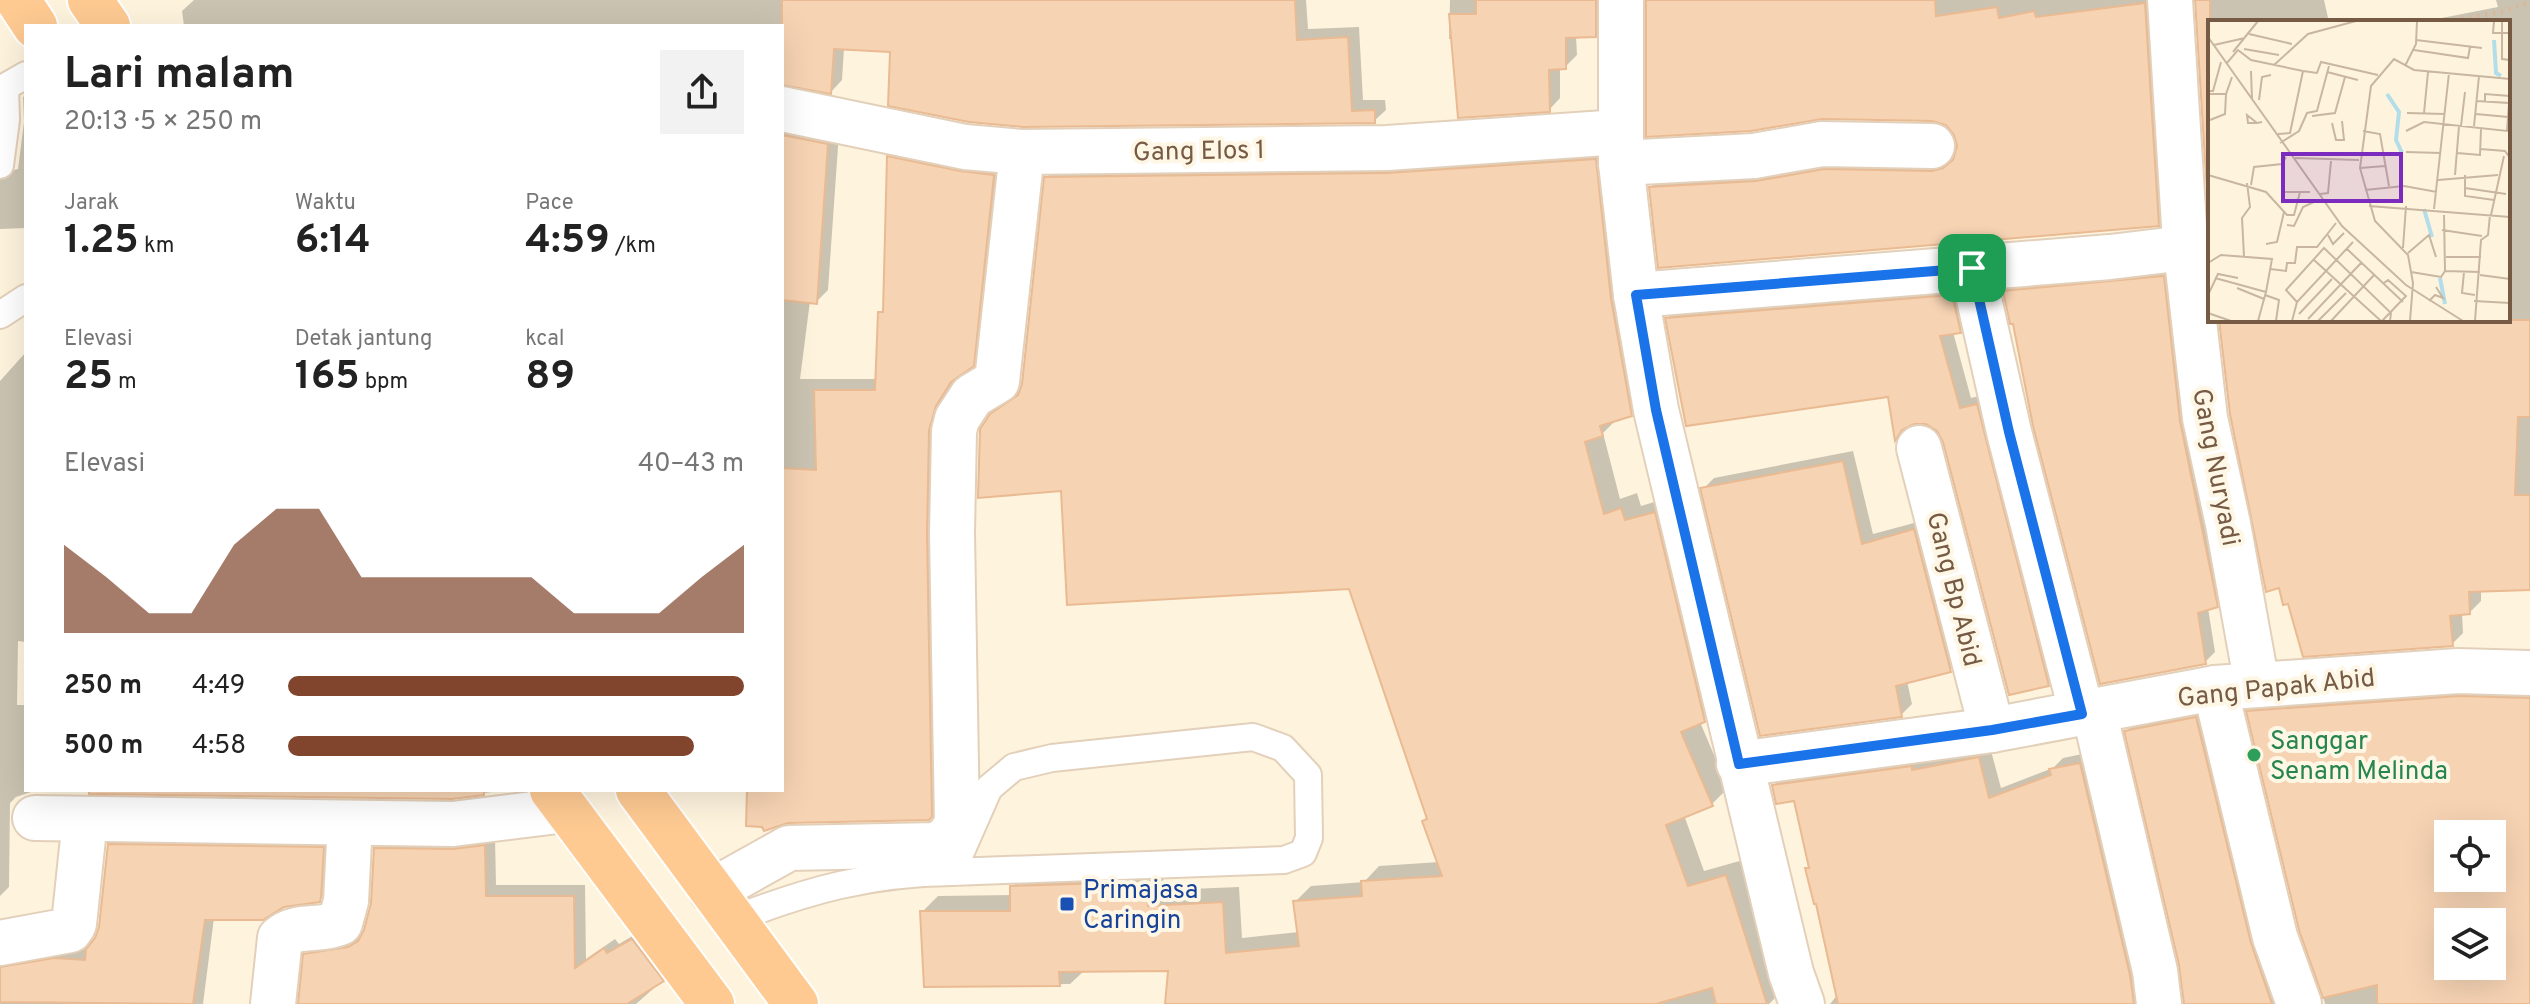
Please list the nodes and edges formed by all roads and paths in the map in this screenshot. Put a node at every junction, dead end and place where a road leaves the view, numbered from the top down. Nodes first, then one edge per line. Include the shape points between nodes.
1 (18, 0) edge
2 (90, 0) edge
3 (1621, 0) edge
4 (2170, 0) edge
5 (2530, 2) edge
6 (2457, 20) edge
7 (34, 24) edge
8 (107, 24) edge
9 (24, 76) edge
10 (784, 109) edge
11 (1932, 146) dead end
12 (1621, 147) junction
13 (1022, 152) junction
14 (0, 165) edge
15 (2185, 248) junction
16 (1972, 268) junction
17 (1636, 295) junction
18 (24, 299) edge
19 (0, 315) edge
20 (1919, 448) dead end
21 (2530, 673) edge
22 (2257, 685) junction
23 (2215, 688) junction
24 (2088, 712) junction
25 (1992, 730) junction
26 (1739, 764) junction
27 (639, 792) edge
28 (559, 800) edge
29 (35, 818) dead end
30 (85, 819) junction
31 (350, 823) junction
32 (952, 872) junction
33 (723, 905) junction
34 (0, 943) edge
35 (704, 1002) edge
36 (273, 1004) edge
37 (796, 1004) edge
38 (1802, 1004) edge
39 (2159, 1004) edge
40 (2299, 1004) edge

1 - 7 highway
2 - 8 highway
3 - 12 street
4 - 15 street, Gang Nuryadi
5 - 6 path
9 - 14 lane via 5,87
10 - 13 street, Gang Elos 1 via 965,147
11 - 12 street, Gang Elos 1 via 1822,144 1754,156
12 - 13 street, Gang Elos 1
12 - 17 street
13 - 33 street via 997,381 972,396 954,431 957,824 936,845 789,848
15 - 16 street
15 - 22 street, Gang Nuryadi via 2205,418
16 - 17 street
16 - 24 street via 2009,432
17 - 26 street via 1656,410
18 - 19 lane
20 - 25 street, Gang Bp Abid
21 - 22 street, Gang Papak Abid via 2458,671
22 - 23 street, Gang Papak Abid
23 - 24 street, Gang Papak Abid
23 - 40 street via 2275,937
24 - 25 street, Gang Papak Abid
24 - 39 street
25 - 26 street, Gang Papak Abid
26 - 38 street
27 - 33 highway
28 - 31 street via 453,824
28 - 35 highway
29 - 30 street
30 - 31 street
30 - 34 street via 70,930
31 - 36 street via 340,923 290,930 280,938
32 - 32 lane via 989,788 1014,767 1052,758 1253,737 1283,748 1308,775 1309,838 1303,853 1284,860
32 - 33 lane via 907,873
33 - 37 highway

